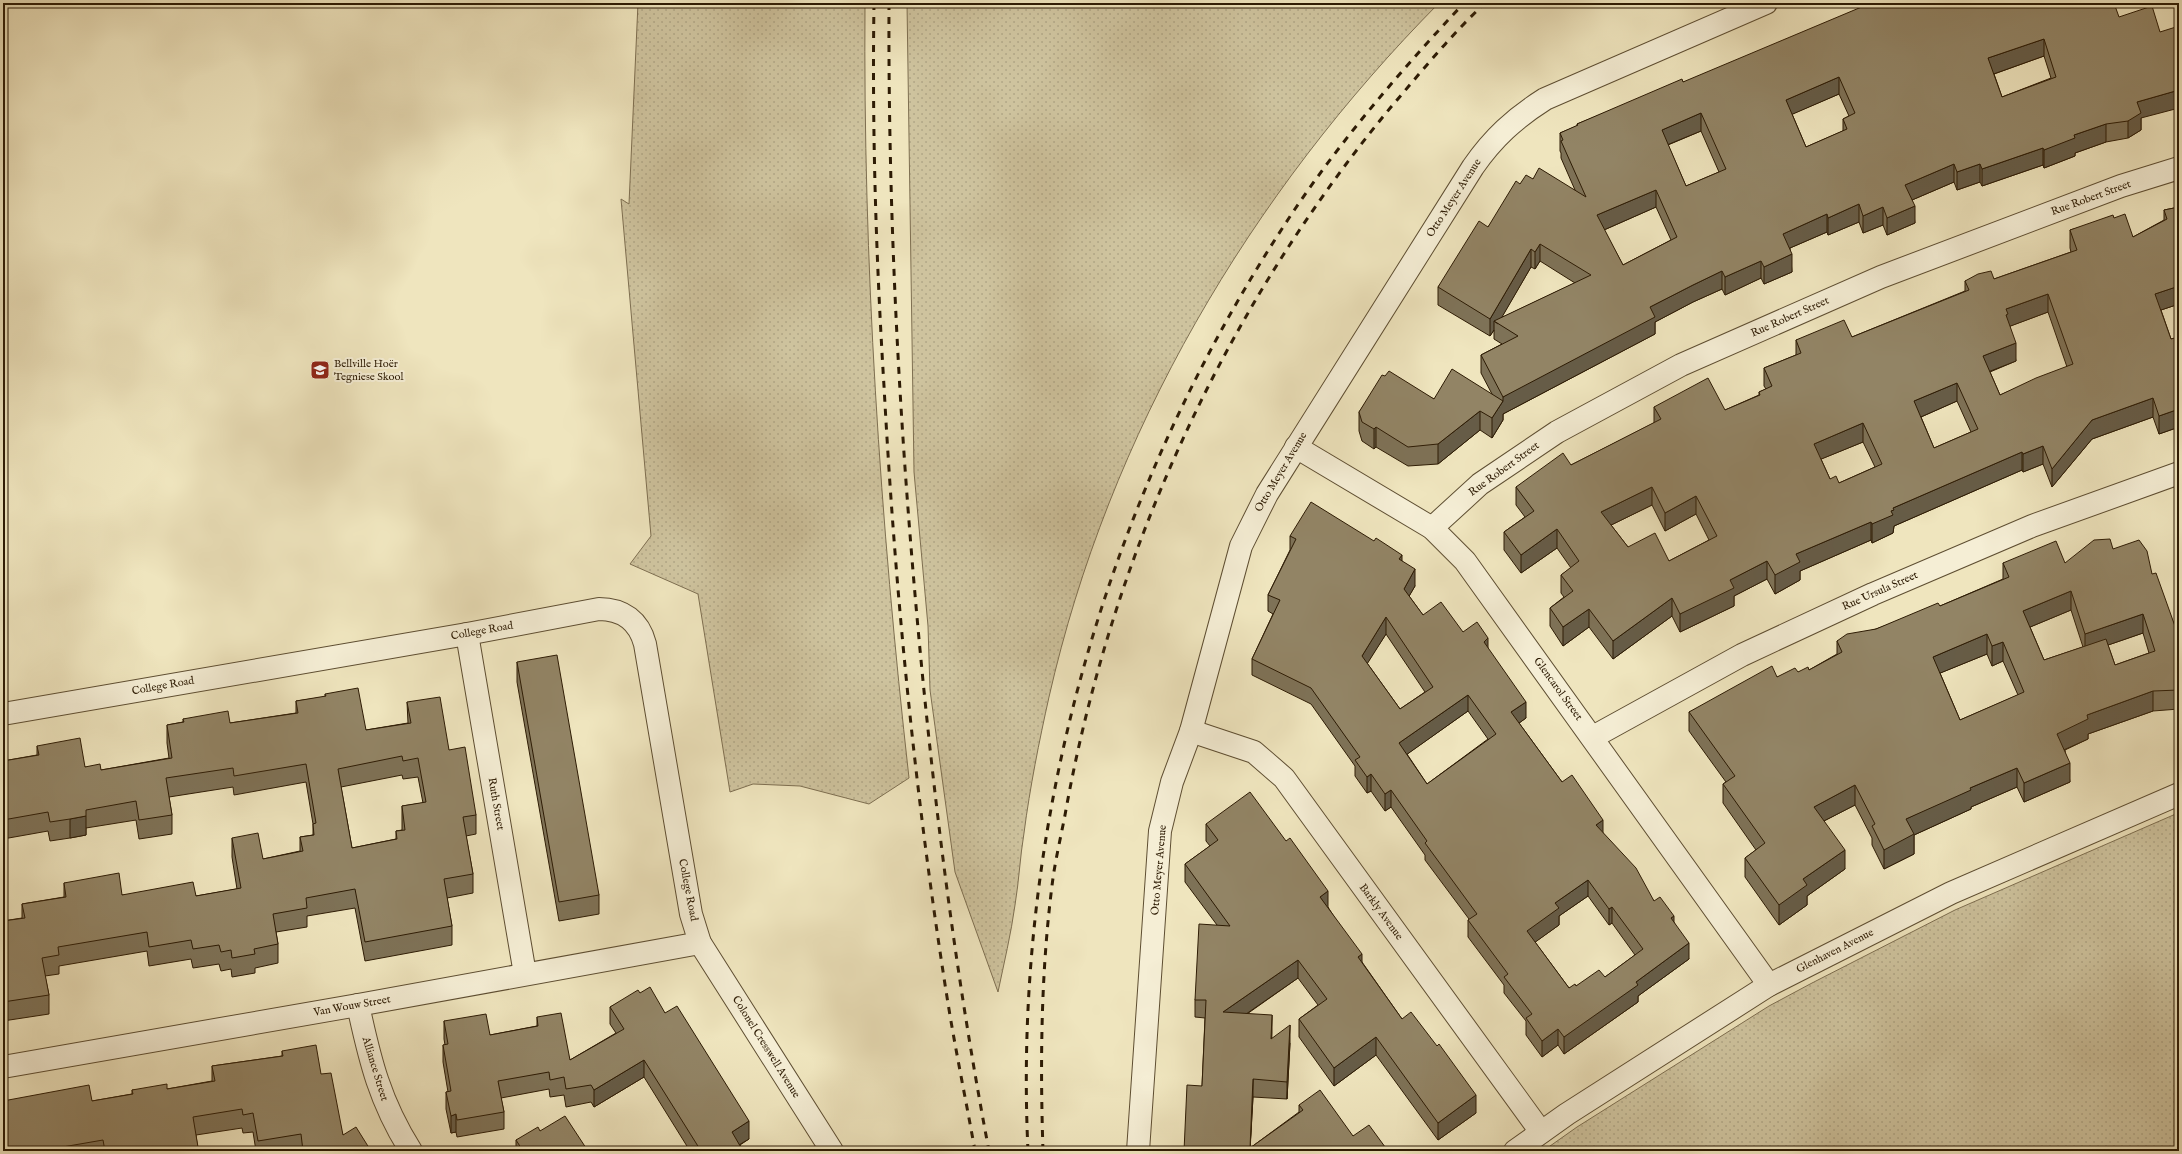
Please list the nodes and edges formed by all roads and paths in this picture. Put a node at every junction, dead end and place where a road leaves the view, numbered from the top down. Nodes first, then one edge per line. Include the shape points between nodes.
1 (1766, 3) edge
2 (2179, 168) edge
3 (1296, 447) junction
4 (2179, 473) edge
5 (1432, 528) junction
6 (467, 634) junction
7 (3, 714) edge
8 (1191, 731) junction
9 (1593, 737) junction
10 (2179, 794) edge
11 (700, 943) junction
12 (525, 974) junction
13 (1769, 985) junction
14 (358, 1006) junction
15 (3, 1067) edge
16 (1541, 1132) junction
17 (411, 1151) edge
18 (832, 1151) edge
19 (1138, 1151) edge
20 (1515, 1151) edge

1 - 3 street, Otto Meyer Avenue via 1545,99 1504,129 1473,167
2 - 5 street, Rue Robert Street via 2122,186 1881,277 1681,365 1556,432 1480,484
3 - 5 street, Glencarol Street
3 - 8 street, Otto Meyer Avenue via 1267,494 1241,546
4 - 9 street, Rue Ursula Street via 2032,526 1873,594 1742,655
5 - 9 street, Glencarol Street via 1465,561
6 - 7 street, College Road
6 - 11 street, College Road via 599,609 622,613 638,626 645,644 691,914
6 - 12 street, Ruth Street
8 - 16 street, Barkly Avenue via 1254,752 1284,778
8 - 19 street, Otto Meyer Avenue via 1172,782 1160,832
9 - 13 street, Glencarol Street
10 - 13 street, Glenhaven Avenue via 1951,892
11 - 12 street, Van Wouw Street
11 - 18 street, Colonel Cresswell Avenue
12 - 14 street, Van Wouw Street
13 - 16 street, Glenhaven Avenue
14 - 15 street, Van Wouw Street
14 - 17 street, Alliance Street via 374,1076 386,1106
16 - 20 street, Glenhaven Avenue

